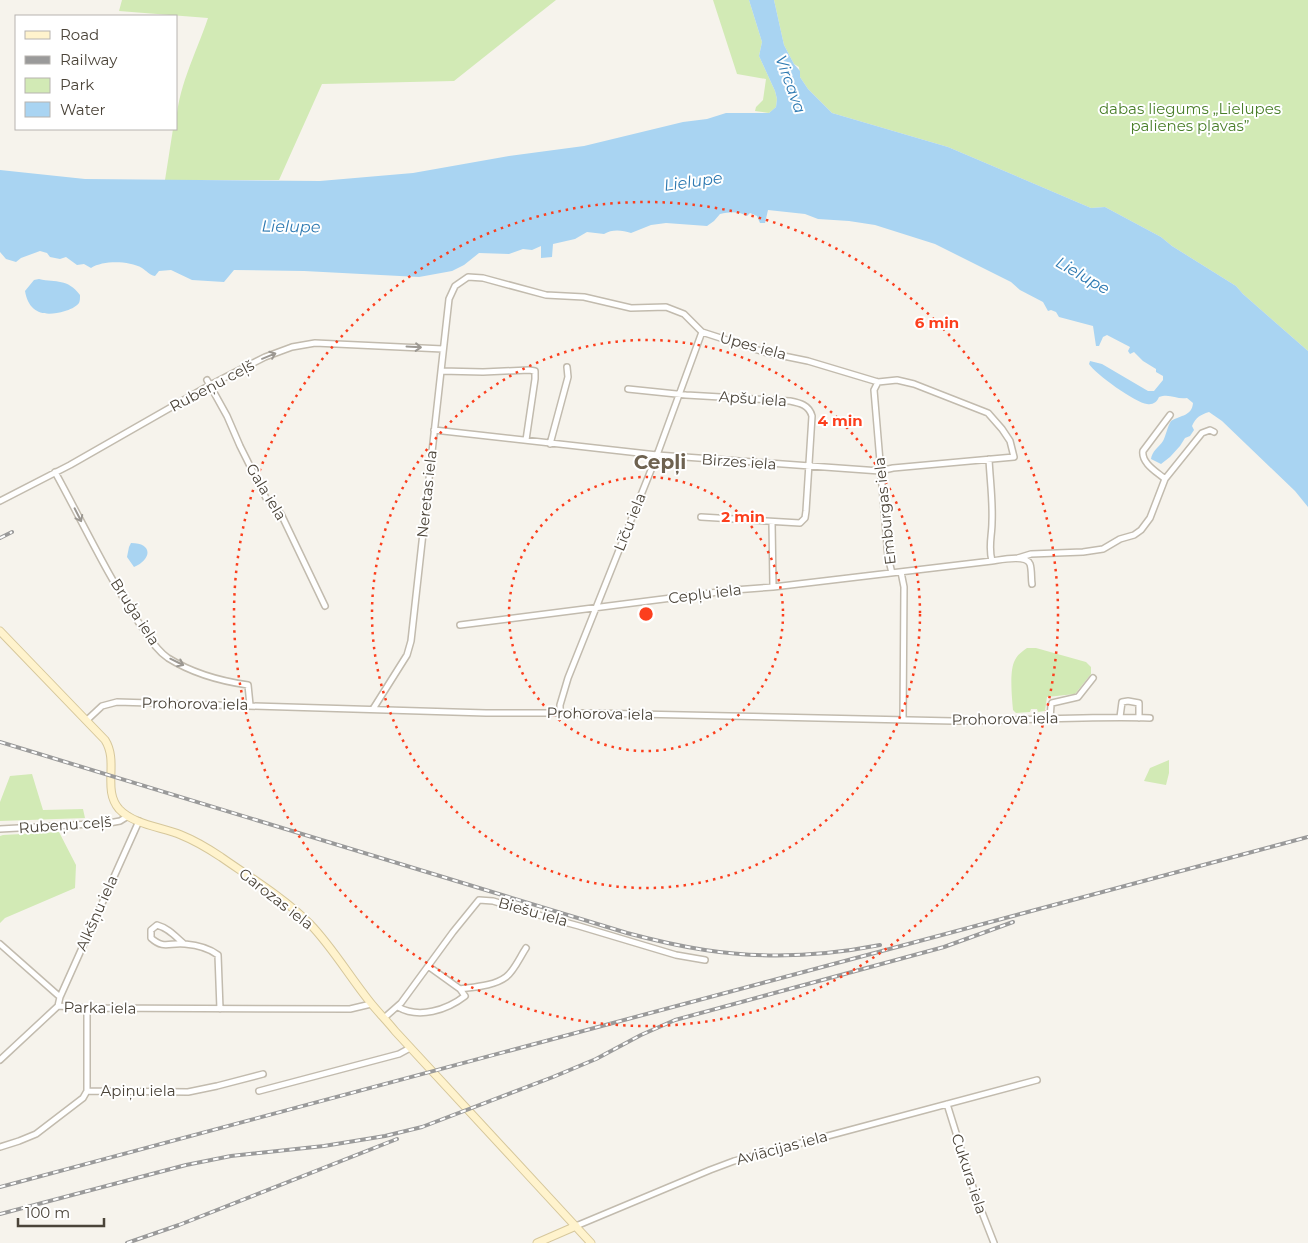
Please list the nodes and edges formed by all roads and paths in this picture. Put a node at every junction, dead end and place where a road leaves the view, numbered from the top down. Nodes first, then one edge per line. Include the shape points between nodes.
1 (468, 278) joint
2 (702, 332) junction
3 (443, 349) junction
4 (567, 368) dead end
5 (441, 371) junction
6 (206, 380) dead end
7 (878, 382) junction
8 (210, 385) junction
9 (628, 389) dead end
10 (679, 394) junction
11 (1170, 415) dead end
12 (434, 430) junction
13 (1214, 432) dead end
14 (526, 440) junction
15 (550, 444) junction
16 (657, 455) junction
17 (1014, 457) joint
18 (989, 459) junction
19 (810, 467) junction
20 (55, 472) junction
21 (880, 472) junction
22 (1165, 479) junction
23 (0, 501) edge
24 (701, 517) dead end
25 (772, 522) junction
26 (1018, 558) junction
27 (992, 561) junction
28 (902, 572) junction
29 (892, 573) junction
30 (1032, 584) dead end
31 (774, 587) junction
32 (325, 606) dead end
33 (596, 608) junction
34 (460, 626) dead end
35 (0, 631) edge
36 (1094, 678) dead end
37 (250, 706) junction
38 (373, 709) junction
39 (560, 713) junction
40 (1120, 718) junction
41 (1140, 718) junction
42 (1150, 718) dead end
43 (1050, 719) junction
44 (87, 720) junction
45 (903, 720) junction
46 (128, 816) junction
47 (139, 821) junction
48 (0, 829) edge
49 (183, 943) junction
50 (0, 944) edge
51 (526, 948) dead end
52 (704, 960) dead end
53 (428, 966) junction
54 (460, 989) junction
55 (60, 997) junction
56 (371, 1004) junction
57 (58, 1006) junction
58 (398, 1007) junction
59 (87, 1008) junction
60 (220, 1009) junction
61 (384, 1018) junction
62 (410, 1048) junction
63 (0, 1059) edge
64 (263, 1074) dead end
65 (1037, 1080) dead end
66 (87, 1091) junction
67 (258, 1091) dead end
68 (947, 1104) junction
69 (0, 1147) edge
70 (576, 1226) junction
71 (537, 1243) edge
72 (591, 1243) edge
73 (994, 1243) edge

1 - 2 street, Upes iela via 483,278 546,295 584,298 631,308 666,308 684,314
1 - 3 street, Neretas iela via 457,284 450,295
2 - 7 street, Upes iela
2 - 10 street, Līču iela
3 - 5 street, Neretas iela
8 -> 3 street, Rubeņu ceļš via 264,357 302,344
4 - 15 street via 568,377
5 - 12 street, Neretas iela
5 - 14 street via 535,371
6 - 8 street, Gala iela
7 - 17 street, Upes iela via 897,380 914,384 988,412 1010,441
7 - 21 street, Emburgas iela via 874,390
8 - 20 street, Rubeņu ceļš
8 - 32 street, Gala iela via 266,498 281,514
9 - 10 street, Apšu iela
10 - 16 street, Līču iela
10 - 19 street, Apšu iela via 790,401 807,407 812,416
11 - 22 street via 1142,455
12 - 14 street, Birzes iela
12 - 38 street, Neretas iela via 411,641 407,655
13 - 22 street via 1202,433
14 - 15 street, Birzes iela
15 - 16 street, Birzes iela
16 - 19 street, Birzes iela
16 - 33 street, Līču iela
17 - 18 street, Birzes iela
18 - 21 street, Birzes iela
18 - 27 street
19 - 21 street, Birzes iela
19 - 25 street, Apšu iela via 805,518 800,523
20 - 23 street, Rubeņu ceļš
20 -> 37 street, Bruģa iela via 120,593 156,647 167,657 205,675 248,685
21 - 29 street, Emburgas iela
22 - 26 street via 1150,518 1134,535 1102,549 1031,554
24 - 25 street, Apšu iela
25 - 31 street
26 - 27 street
26 - 30 street via 1030,564
27 - 28 street
28 - 29 street, Emburgas iela
28 - 45 street, Emburgas iela
29 - 31 street, Cepļu iela
31 - 33 street, Cepļu iela
33 - 34 street, Cepļu iela
33 - 39 street, Līču iela via 568,678
35 - 44 main road, Garozas iela
36 - 43 street via 1078,696 1052,703
37 - 38 street, Prohorova iela
37 - 44 street, Prohorova iela via 113,703 102,706
38 - 39 street, Prohorova iela
39 - 45 street, Prohorova iela
40 - 41 street, Prohorova iela
40 - 41 street via 1120,704 1128,701 1139,702
40 - 43 street, Prohorova iela
41 - 42 street, Prohorova iela
43 - 45 street, Prohorova iela
44 - 46 main road, Garozas iela via 109,746 113,798
46 - 47 main road, Garozas iela
46 - 48 street, Rubeņu ceļš via 109,823
47 - 55 street, Alkšņu iela
47 - 56 main road, Garozas iela via 206,847 287,904 322,937
49 - 49 street via 162,945 151,938 151,930 157,925 166,928
49 - 60 street via 218,954
50 - 55 street
51 - 54 street via 507,976 498,982
52 - 53 street, Biešu iela via 676,955 484,899 475,903
53 - 54 street
53 - 58 street, Biešu iela
54 - 58 street via 465,996 436,1011 414,1012
55 - 57 street, Alkšņu iela
56 - 60 street, Parka iela via 350,1009
56 - 61 main road, Garozas iela
57 - 59 street, Parka iela
57 - 63 street, Parka iela
58 - 61 street, Biešu iela
59 - 60 street, Parka iela
59 - 66 street
61 - 62 main road, Garozas iela
62 - 67 street via 399,1054
62 - 70 main road, Garozas iela
64 - 66 street, Apiņu iela via 188,1092
65 - 68 street, Aviācijas iela
66 - 69 street, Apiņu iela via 83,1098 36,1134
68 - 70 street, Aviācijas iela via 734,1161
68 - 73 street, Cukura iela
70 - 71 main road, Aviācijas iela
70 - 72 main road, Garozas iela

